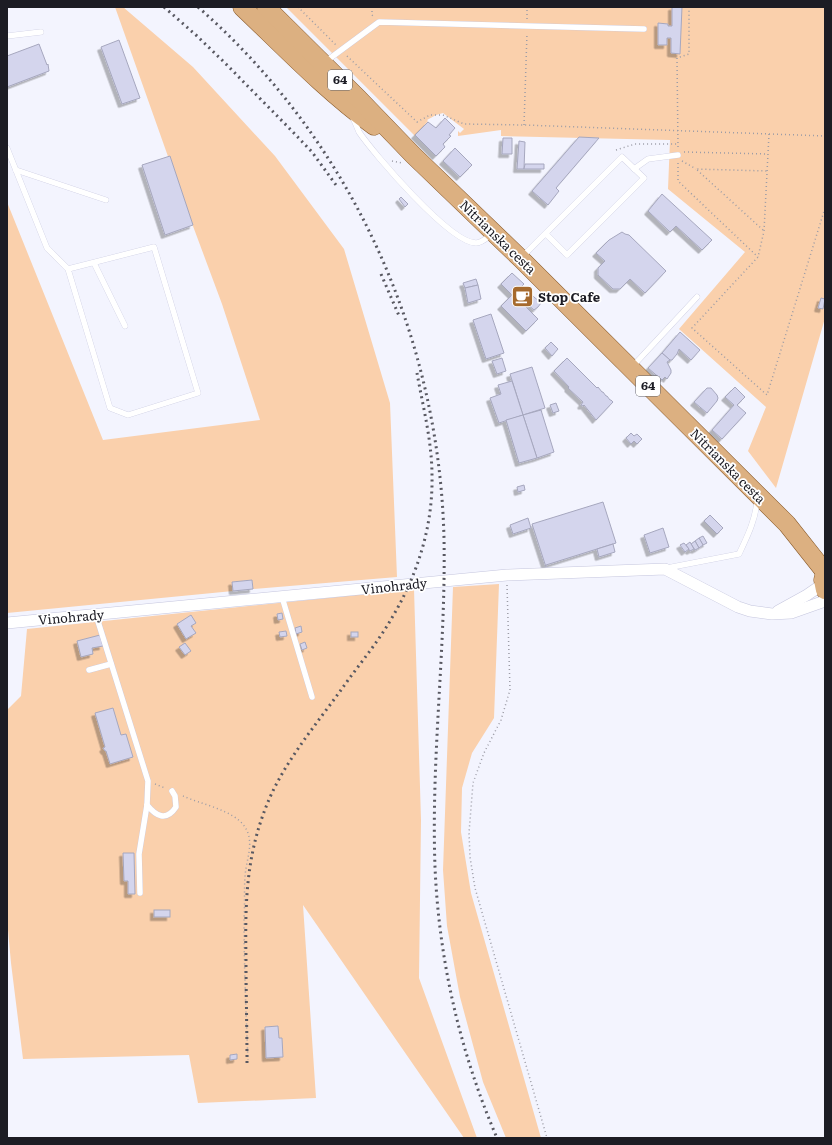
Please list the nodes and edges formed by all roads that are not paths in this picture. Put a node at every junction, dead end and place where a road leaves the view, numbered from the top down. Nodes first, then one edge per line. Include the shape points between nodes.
1 (242, 7) edge
2 (266, 7) edge
3 (644, 29) dead end
4 (41, 32) dead end
5 (7, 36) edge
6 (323, 63) junction
7 (349, 108) junction
8 (7, 148) edge
9 (678, 155) dead end
10 (408, 159) junction
11 (634, 169) junction
12 (16, 170) junction
13 (106, 200) dead end
14 (494, 233) junction
15 (546, 234) junction
16 (521, 259) junction
17 (94, 263) junction
18 (68, 270) junction
19 (697, 297) dead end
20 (125, 326) dead end
21 (631, 369) junction
22 (758, 496) junction
23 (787, 524) junction
24 (825, 551) edge
25 (665, 569) junction
26 (825, 584) edge
27 (282, 597) junction
28 (772, 614) junction
29 (96, 615) junction
30 (7, 623) edge
31 (111, 664) junction
32 (89, 670) dead end
33 (312, 697) dead end
34 (172, 791) road end
35 (147, 805) junction
36 (140, 893) dead end

1 - 7 main road, Nitrianska cesta / 64
2 - 6 main road, Nitrianska cesta / 64
3 - 6 lane via 380,22
4 - 5 lane
6 - 10 main road, Nitrianska cesta / 64
7 - 10 main road, Nitrianska cesta / 64
7 - 14 lane via 358,130 378,157 434,217 466,240 475,243
8 - 12 lane
9 - 11 lane via 648,159
10 - 14 main road, Nitrianska cesta / 64
11 - 15 lane via 622,157
11 - 15 lane via 644,178 567,255
12 - 13 lane
12 - 18 lane via 47,248
14 - 16 main road, Nitrianska cesta / 64
15 - 16 lane
16 - 21 main road, Nitrianska cesta / 64
17 - 18 lane
17 - 18 lane via 154,247 198,393 128,415 110,408
17 - 20 lane
19 - 21 lane
21 - 22 main road, Nitrianska cesta / 64
22 - 23 main road, Nitrianska cesta / 64
22 - 25 lane via 752,526 739,554
23 - 24 main road, Nitrianska cesta / 64
23 - 26 main road, Nitrianska cesta / 64
25 - 27 street, Vinohrady via 507,575
25 - 28 street, Vinohrady via 738,607
26 - 28 street
26 - 28 street, Vinohrady via 791,613
27 - 29 street, Vinohrady
27 - 33 lane
29 - 30 street, Vinohrady
29 - 31 lane
31 - 32 lane
31 - 35 lane via 148,781
34 - 35 lane via 176,807 169,814 156,814
35 - 36 lane via 139,854

